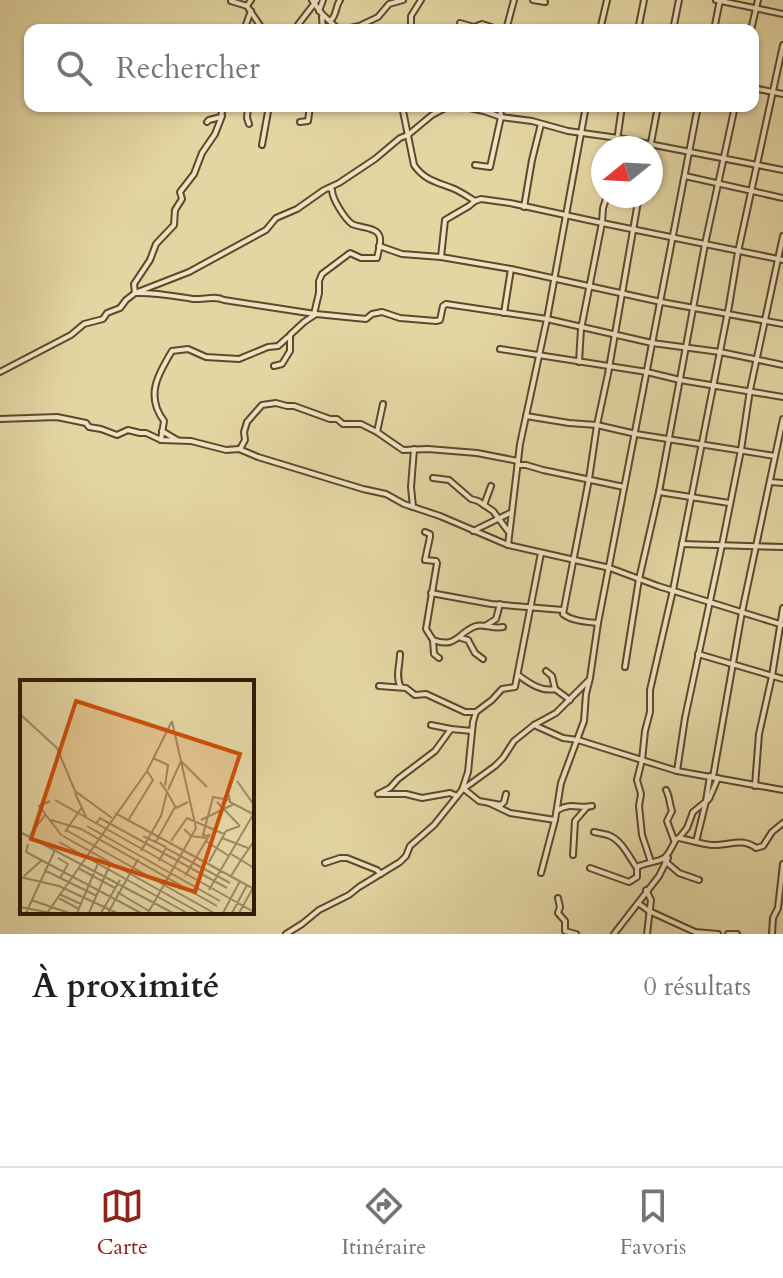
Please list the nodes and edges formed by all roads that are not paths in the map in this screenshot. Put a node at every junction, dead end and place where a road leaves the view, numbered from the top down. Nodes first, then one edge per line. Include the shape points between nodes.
1 (251, 0) edge
2 (340, 0) edge
3 (403, 0) edge
4 (421, 0) edge
5 (514, 0) edge
6 (533, 0) edge
7 (607, 0) edge
8 (644, 0) edge
9 (679, 0) edge
10 (719, 0) edge
11 (758, 0) edge
12 (231, 1) edge
13 (317, 1) edge
14 (545, 2) dead end
15 (247, 6) junction
16 (756, 9) junction
17 (251, 11) junction
18 (320, 12) junction
19 (783, 14) edge
20 (330, 21) junction
21 (246, 24) edge
22 (259, 24) edge
23 (298, 24) edge
24 (324, 24) edge
25 (332, 24) edge
26 (362, 24) edge
27 (411, 24) edge
28 (505, 24) edge
29 (601, 24) edge
30 (639, 24) edge
31 (674, 24) edge
32 (715, 24) edge
33 (752, 24) edge
34 (783, 45) edge
35 (759, 89) edge
36 (773, 92) junction
37 (783, 94) edge
38 (222, 112) edge
39 (248, 112) edge
40 (268, 112) edge
41 (309, 112) edge
42 (403, 112) edge
43 (439, 112) edge
44 (487, 112) edge
45 (501, 112) edge
46 (585, 112) edge
47 (621, 112) edge
48 (657, 112) edge
49 (697, 112) edge
50 (734, 112) edge
51 (222, 116) junction
52 (501, 117) junction
53 (207, 122) dead end
54 (300, 122) dead end
55 (249, 124) dead end
56 (541, 124) junction
57 (582, 132) junction
58 (408, 135) junction
59 (606, 136) edge
60 (618, 136) edge
61 (652, 136) edge
62 (262, 145) dead end
63 (663, 148) edge
64 (690, 152) junction
65 (724, 159) junction
66 (475, 165) dead end
67 (757, 165) junction
68 (783, 170) edge
69 (685, 176) junction
70 (719, 184) junction
71 (329, 188) junction
72 (751, 190) junction
73 (783, 198) edge
74 (475, 201) junction
75 (524, 207) junction
76 (603, 208) edge
77 (636, 208) edge
78 (565, 214) junction
79 (602, 223) junction
80 (632, 229) junction
81 (783, 236) edge
82 (674, 237) junction
83 (705, 244) junction
84 (379, 246) junction
85 (738, 252) junction
86 (441, 257) junction
87 (781, 260) edge
88 (511, 269) junction
89 (554, 277) junction
90 (590, 285) junction
91 (623, 292) junction
92 (135, 293) junction
93 (661, 302) junction
94 (694, 307) junction
95 (504, 313) junction
96 (315, 314) junction
97 (728, 314) junction
98 (547, 319) junction
99 (765, 321) junction
100 (783, 324) edge
101 (581, 329) junction
102 (290, 335) junction
103 (615, 335) junction
104 (652, 343) junction
105 (687, 347) junction
106 (500, 349) dead end
107 (720, 352) junction
108 (538, 356) junction
109 (757, 361) junction
110 (579, 362) junction
111 (783, 365) edge
112 (274, 366) dead end
113 (609, 366) junction
114 (0, 372) edge
115 (647, 372) junction
116 (680, 380) junction
117 (713, 385) junction
118 (750, 390) junction
119 (783, 397) edge
120 (383, 404) dead end
121 (526, 416) junction
122 (0, 419) edge
123 (783, 419) edge
124 (597, 425) junction
125 (162, 431) junction
126 (377, 432) junction
127 (636, 434) junction
128 (159, 438) junction
129 (669, 439) junction
130 (178, 440) junction
131 (702, 444) junction
132 (239, 449) junction
133 (414, 449) junction
134 (741, 450) junction
135 (775, 456) junction
136 (518, 463) junction
137 (433, 478) dead end
138 (589, 479) junction
139 (770, 482) junction
140 (783, 483) edge
141 (491, 486) dead end
142 (624, 487) junction
143 (659, 492) junction
144 (692, 498) junction
145 (729, 503) junction
146 (484, 505) junction
147 (413, 507) junction
148 (512, 512) junction
149 (499, 519) junction
150 (473, 531) junction
151 (425, 532) dead end
152 (510, 532) junction
153 (682, 544) junction
154 (508, 545) junction
155 (722, 545) junction
156 (757, 547) junction
157 (783, 547) edge
158 (541, 553) junction
159 (574, 560) junction
160 (610, 568) junction
161 (639, 579) junction
162 (673, 590) junction
163 (431, 593) junction
164 (710, 601) junction
165 (500, 604) junction
166 (530, 607) junction
167 (601, 608) junction
168 (783, 608) edge
169 (564, 610) junction
170 (742, 612) junction
171 (589, 622) junction
172 (598, 623) junction
173 (781, 624) edge
174 (485, 626) junction
175 (503, 627) dead end
176 (461, 638) junction
177 (433, 640) junction
178 (400, 654) dead end
179 (698, 654) junction
180 (439, 658) dead end
181 (483, 659) dead end
182 (734, 664) junction
183 (625, 667) dead end
184 (546, 671) dead end
185 (518, 675) junction
186 (772, 676) junction
187 (590, 678) junction
188 (783, 679) edge
189 (379, 686) dead end
190 (401, 687) junction
191 (555, 689) junction
192 (570, 700) junction
193 (476, 712) junction
194 (431, 725) dead end
195 (534, 725) junction
196 (451, 729) junction
197 (472, 731) junction
198 (578, 740) junction
199 (642, 760) junction
200 (677, 771) junction
201 (712, 777) junction
202 (755, 786) junction
203 (463, 789) junction
204 (666, 790) dead end
205 (783, 790) edge
206 (506, 794) dead end
207 (457, 796) junction
208 (706, 801) junction
209 (489, 803) junction
210 (560, 806) junction
211 (555, 820) junction
212 (783, 823) edge
213 (594, 832) dead end
214 (697, 835) junction
215 (677, 840) junction
216 (688, 840) junction
217 (696, 842) junction
218 (573, 855) dead end
219 (665, 861) junction
220 (651, 862) junction
221 (325, 863) dead end
222 (783, 864) edge
223 (590, 868) dead end
224 (637, 868) junction
225 (541, 873) dead end
226 (381, 874) junction
227 (699, 880) dead end
228 (646, 890) junction
229 (558, 898) dead end
230 (638, 903) junction
231 (649, 911) junction
232 (286, 934) edge
233 (576, 934) edge
234 (614, 934) edge
235 (647, 934) edge
236 (718, 934) edge
237 (728, 934) edge
238 (737, 934) edge
239 (772, 934) edge

1 - 15 street
2 - 20 street
3 - 26 street
4 - 27 street
5 - 28 street
6 - 14 street
7 - 29 street
8 - 30 street
9 - 31 street
10 - 16 street
10 - 32 street
11 - 16 street
12 - 15 street
13 - 18 street
13 - 23 street
15 - 17 street
16 - 19 street
16 - 33 street
17 - 21 street
17 - 22 street
18 - 20 street
18 - 24 street
20 - 25 street
34 - 36 street
35 - 36 street
36 - 37 street
36 - 67 street
38 - 51 street
39 - 55 street
40 - 62 street
41 - 54 street via 308,121
42 - 58 street
43 - 58 street
44 - 52 street
45 - 52 street
46 - 57 street
47 - 60 street
48 - 61 street
49 - 64 street
50 - 65 street
51 - 53 street
51 - 92 street via 180,192 174,225 156,244 134,284
52 - 56 street
52 - 66 street via 490,167
56 - 57 street
56 - 75 street
57 - 59 street
57 - 78 street
58 - 71 street
58 - 74 street via 417,170
63 - 64 street
64 - 65 street
64 - 69 street
65 - 67 street
65 - 70 street
67 - 68 street
67 - 72 street
69 - 70 street
69 - 82 street
70 - 72 street
70 - 83 street
71 - 84 street via 353,225 380,235
71 - 92 street via 238,246
72 - 73 street
72 - 85 street
74 - 75 street
74 - 86 street via 445,220
75 - 78 street
76 - 79 street
77 - 80 street
78 - 79 street
78 - 89 street
79 - 80 street
79 - 90 street
80 - 82 street
80 - 91 street
81 - 87 street
82 - 83 street
82 - 93 street
83 - 85 street
83 - 94 street
84 - 86 street
84 - 96 street via 376,259 350,253 322,274
85 - 87 street
85 - 97 street
86 - 88 street
87 - 99 street
88 - 89 street
88 - 95 street
89 - 90 street
89 - 98 street
90 - 91 street
90 - 101 street
91 - 93 street
91 - 103 street
92 - 96 street via 217,297
92 - 114 street via 103,319 84,324
93 - 94 street
93 - 104 street
94 - 97 street
94 - 105 street
95 - 96 street via 446,304 438,321 382,312 366,319
95 - 98 street
96 - 102 street
97 - 99 street
97 - 107 street
98 - 101 street
98 - 108 street
99 - 100 street
99 - 109 street
101 - 103 street
101 - 110 street
102 - 112 street via 289,354
102 - 125 street via 278,346 239,359 172,351 154,388
103 - 104 street
103 - 113 street
104 - 105 street
104 - 115 street
105 - 107 street
105 - 116 street
106 - 108 street
107 - 109 street
107 - 117 street
108 - 110 street
108 - 121 street
109 - 111 street
109 - 118 street
110 - 113 street
113 - 115 street
113 - 124 street
115 - 116 street
115 - 127 street
116 - 117 street
116 - 129 street
117 - 118 street
117 - 131 street
118 - 119 street
118 - 134 street
120 - 126 street
121 - 124 street
121 - 136 street
122 - 128 street via 57,417 114,435 128,430
123 - 135 street
124 - 127 street
124 - 138 street
125 - 128 street
125 - 130 street
126 - 132 street via 271,403 258,408 247,422
126 - 133 street via 401,449
127 - 129 street
127 - 142 street
128 - 130 street
129 - 131 street
129 - 143 street
130 - 132 street
131 - 134 street
131 - 144 street
132 - 147 street
133 - 136 street via 477,453
133 - 147 street
134 - 135 street
134 - 145 street
135 - 139 street
136 - 138 street
136 - 148 street
137 - 146 street via 447,479
138 - 142 street
138 - 159 street
139 - 140 street
139 - 156 street
141 - 146 street
142 - 160 street
143 - 144 street
143 - 161 street
144 - 145 street
144 - 153 street
145 - 155 street
146 - 149 street
147 - 150 street
148 - 149 street
148 - 152 street
149 - 150 street
149 - 152 street
150 - 154 street
151 - 163 street via 430,537 425,560 437,563
152 - 154 street
153 - 155 street
153 - 162 street
154 - 158 street
155 - 156 street
155 - 164 street
156 - 157 street
156 - 170 street
158 - 159 street
158 - 166 street
159 - 160 street
159 - 169 street
160 - 161 street
160 - 167 street
161 - 162 street
161 - 183 street
162 - 164 street
162 - 199 street via 650,690
163 - 165 street
163 - 177 street via 426,629
164 - 170 street
164 - 179 street
165 - 166 street
165 - 174 street via 496,619
166 - 169 street
166 - 185 street
167 - 171 street
167 - 172 street
168 - 173 street
169 - 171 street via 566,617
170 - 173 street
170 - 182 street
171 - 172 street
172 - 187 street
173 - 186 street
174 - 175 street
174 - 176 street
176 - 177 street
176 - 181 street
177 - 180 street
178 - 190 street
179 - 182 street
179 - 200 street
182 - 186 street
182 - 201 street
184 - 191 street
185 - 191 street via 546,690
185 - 193 street via 515,688 502,689
186 - 188 street
186 - 202 street
187 - 192 street
187 - 198 street
189 - 190 street
190 - 193 street
191 - 192 street
192 - 195 street
193 - 197 street
194 - 196 street
195 - 198 street
195 - 203 street
196 - 197 street
196 - 207 street via 435,751 378,794
197 - 203 street
198 - 199 street
198 - 210 street via 561,783
199 - 200 street
199 - 220 street via 639,806
200 - 201 street
201 - 202 street
201 - 208 street
202 - 205 street
203 - 207 street
203 - 209 street
204 - 215 street via 672,811 667,823
206 - 209 street via 503,804
207 - 226 street via 403,860
208 - 214 street
208 - 215 street
209 - 211 street via 510,813
210 - 211 street
210 - 218 street via 589,807 575,821
211 - 225 street
212 - 217 street via 759,847 740,841
213 - 224 street via 611,836
214 - 216 street
214 - 217 street
215 - 216 street
215 - 219 street
216 - 217 street
219 - 220 street
219 - 227 street
219 - 228 street
220 - 224 street
221 - 226 street via 347,858
222 - 239 street
223 - 224 street via 629,882 637,877
226 - 232 street
228 - 230 street
228 - 231 street
229 - 233 street via 565,931
230 - 231 street
230 - 234 street
231 - 235 street
231 - 236 street via 695,932
237 - 238 street

